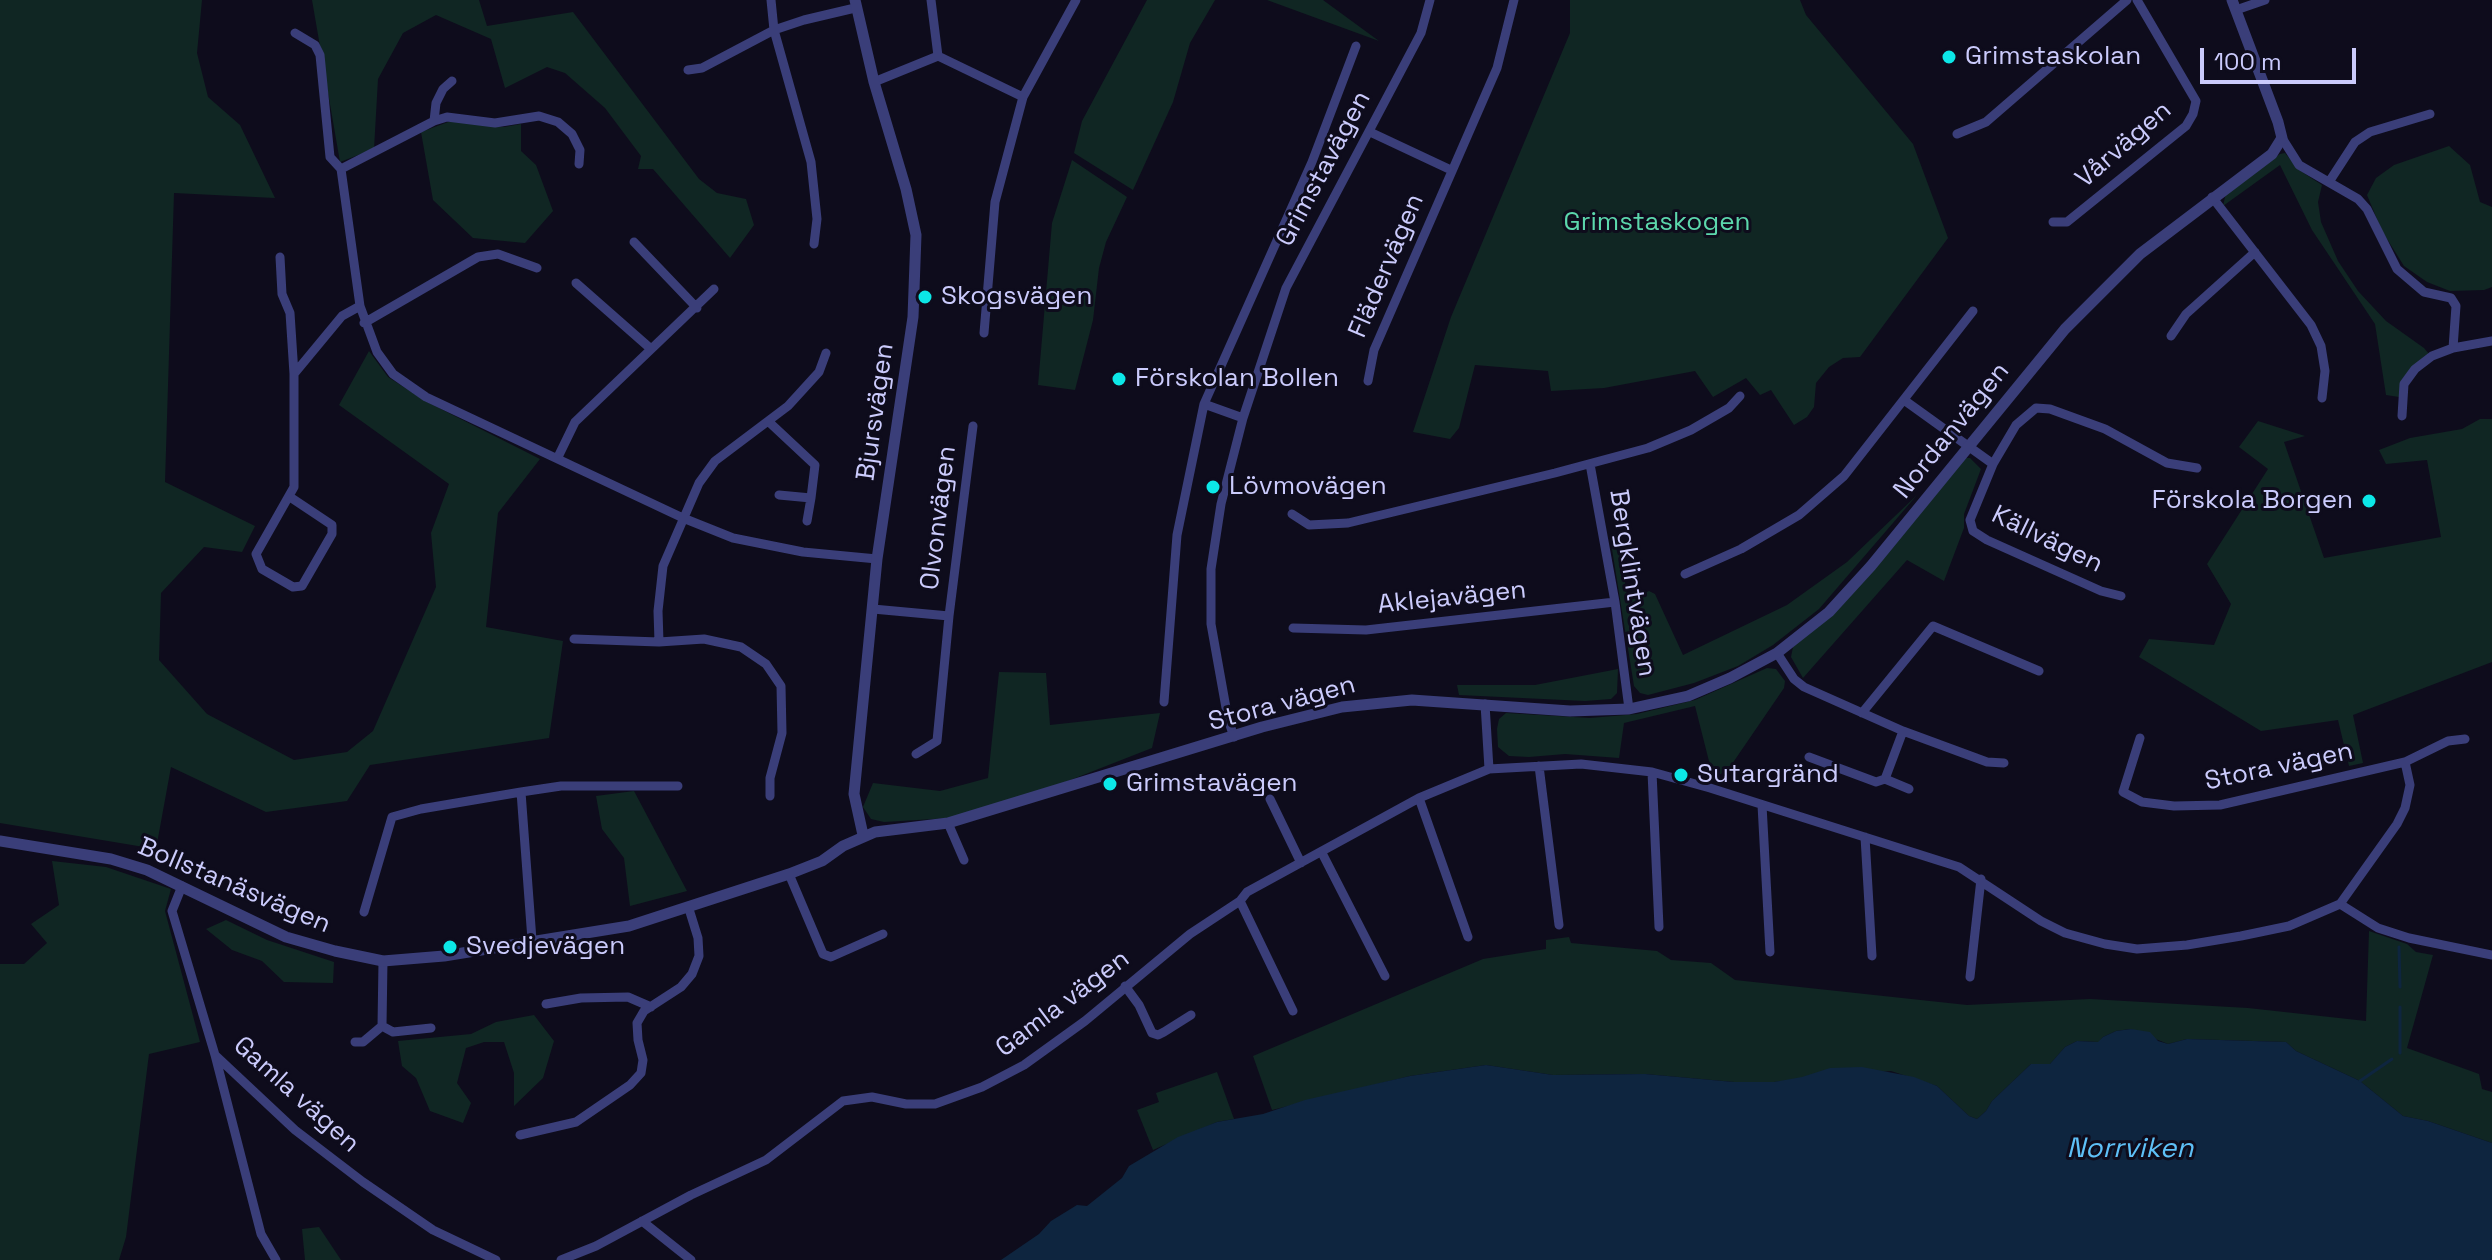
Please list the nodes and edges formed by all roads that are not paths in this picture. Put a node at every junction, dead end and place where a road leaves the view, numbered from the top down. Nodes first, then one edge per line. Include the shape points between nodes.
1 (771, 0) edge
2 (931, 0) edge
3 (1076, 0) edge
4 (1430, 0) edge
5 (1514, 0) edge
6 (2127, 0) edge
7 (2137, 0) edge
8 (2265, 0) edge
9 (855, 4) edge
10 (2234, 5) edge
11 (774, 30) junction
12 (295, 33) dead end
13 (1356, 46) dead end
14 (938, 56) junction
15 (688, 70) dead end
16 (452, 81) dead end
17 (874, 82) junction
18 (1023, 97) junction
19 (2430, 114) dead end
20 (434, 121) junction
21 (1370, 132) junction
22 (1957, 134) dead end
23 (2282, 138) junction
24 (579, 164) dead end
25 (341, 169) junction
26 (1451, 170) junction
27 (2329, 182) junction
28 (2212, 197) junction
29 (2053, 222) dead end
30 (634, 242) dead end
31 (814, 244) dead end
32 (2255, 252) junction
33 (280, 257) dead end
34 (537, 268) dead end
35 (576, 283) dead end
36 (714, 289) dead end
37 (360, 306) junction
38 (697, 308) junction
39 (1973, 311) dead end
40 (364, 323) junction
41 (984, 333) dead end
42 (2171, 336) dead end
43 (2492, 341) edge
44 (2453, 348) junction
45 (651, 349) junction
46 (826, 353) dead end
47 (294, 374) junction
48 (1368, 381) dead end
49 (1740, 396) dead end
50 (2322, 398) dead end
51 (1904, 400) junction
52 (1204, 404) junction
53 (2402, 416) dead end
54 (1243, 418) junction
55 (769, 422) junction
56 (973, 426) dead end
57 (1967, 446) junction
58 (558, 457) junction
59 (1590, 464) junction
60 (1993, 464) junction
61 (2197, 468) dead end
62 (779, 495) dead end
63 (290, 497) junction
64 (811, 498) junction
65 (1292, 514) dead end
66 (683, 518) junction
67 (807, 521) dead end
68 (877, 559) junction
69 (1685, 574) dead end
70 (2121, 596) dead end
71 (1615, 602) junction
72 (873, 609) junction
73 (949, 616) junction
74 (1293, 628) dead end
75 (574, 639) dead end
76 (659, 642) junction
77 (1777, 653) junction
78 (2039, 671) dead end
79 (1164, 702) dead end
80 (1485, 704) junction
81 (1629, 709) junction
82 (1862, 713) junction
83 (1903, 731) junction
84 (1234, 737) junction
85 (2140, 738) dead end
86 (2465, 739) dead end
87 (916, 754) dead end
88 (1809, 757) dead end
89 (2405, 762) junction
90 (2004, 763) dead end
91 (1539, 766) junction
92 (1489, 769) junction
93 (1652, 772) junction
94 (1885, 779) junction
95 (678, 786) dead end
96 (1909, 789) dead end
97 (521, 792) junction
98 (770, 796) dead end
99 (1419, 798) junction
100 (1270, 799) dead end
101 (1762, 805) junction
102 (948, 823) junction
103 (863, 835) junction
104 (1865, 837) junction
105 (0, 841) edge
106 (1322, 853) junction
107 (964, 860) dead end
108 (1301, 863) junction
109 (789, 874) junction
110 (1981, 879) junction
111 (182, 886) junction
112 (1240, 901) junction
113 (2340, 904) junction
114 (689, 909) junction
115 (364, 912) dead end
116 (1559, 925) dead end
117 (1659, 927) dead end
118 (883, 934) dead end
119 (1468, 937) dead end
120 (532, 940) junction
121 (1770, 952) dead end
122 (2492, 955) edge
123 (1872, 956) dead end
124 (383, 961) junction
125 (1385, 976) dead end
126 (1970, 977) dead end
127 (1125, 986) junction
128 (546, 1004) dead end
129 (651, 1007) junction
130 (1293, 1011) dead end
131 (1191, 1015) dead end
132 (382, 1026) junction
133 (431, 1028) dead end
134 (355, 1042) dead end
135 (215, 1055) junction
136 (520, 1135) dead end
137 (642, 1221) junction
138 (276, 1260) edge
139 (496, 1260) edge
140 (561, 1260) edge
141 (691, 1260) edge

1 - 11 street
2 - 14 street
3 - 18 street
4 - 21 street, Grimstavägen via 1421,33
5 - 26 street, Flädervägen via 1497,68
6 - 22 street via 1986,122
7 - 29 street, Vårvägen via 2196,101 2193,114 2186,126 2067,222
8 - 10 street
9 - 11 street
9 - 17 street, Bjursvägen
10 - 23 street
11 - 15 street via 702,68
11 - 31 street via 811,162
12 - 25 street via 315,45 320,55 330,157
13 - 52 street via 1312,162
14 - 17 street
14 - 18 street
16 - 20 street via 436,103
17 - 68 street, Bjursvägen via 916,235 913,317
18 - 41 street via 995,202
19 - 27 street via 2370,132 2355,142
20 - 24 street via 447,117 495,123 539,116 572,134 580,150
20 - 25 street
21 - 26 street, Flädervägen
21 - 54 street, Grimstavägen via 1286,288
23 - 27 street via 2299,165
23 - 28 street, Nordanvägen via 2272,154
25 - 37 street
26 - 48 street, Flädervägen via 1374,350
27 - 44 street via 2367,209 2397,269 2424,292 2451,298 2456,306
28 - 32 street
28 - 57 street, Nordanvägen via 2140,254 2065,329
30 - 38 street
32 - 42 street via 2186,314
32 - 50 street via 2321,346
33 - 47 street
34 - 40 street via 498,254 478,257
35 - 45 street
36 - 38 street
37 - 40 street
37 - 47 street via 342,316
38 - 45 street
39 - 51 street
40 - 58 street via 393,374 426,397
43 - 44 street
44 - 53 street via 2415,369 2404,384
45 - 58 street via 575,422
46 - 55 street via 819,372
47 - 63 street via 296,451
49 - 59 street, Bergklintvägen via 1691,430
51 - 57 street, Källvägen
51 - 69 street via 1844,476 1799,515
52 - 54 street
52 - 79 street via 1177,535
54 - 84 street, Grimstavägen via 1211,569 1211,624
55 - 64 street via 815,465
55 - 66 street via 715,461
56 - 73 street, Olvonvägen
57 - 60 street, Källvägen
57 - 77 street, Nordanvägen via 1871,566
58 - 66 street
59 - 65 street, Bergklintvägen via 1348,523 1309,525
59 - 71 street, Bergklintvägen
60 - 61 street, Källvägen via 2016,425 2036,408 2105,429 2167,463
60 - 70 street, Källvägen via 1970,520 1973,531
62 - 64 street
63 - 63 street via 256,554 262,569 293,587 302,586 332,525
64 - 67 street
66 - 68 street via 733,538
66 - 76 street via 663,566
68 - 72 street, Bjursvägen
71 - 74 street, Aklejavägen via 1366,630
71 - 81 street, Bergklintvägen
72 - 73 street, Olvonvägen
72 - 103 street, Bjursvägen via 854,794
73 - 87 street, Olvonvägen via 937,741
75 - 76 street
76 - 98 street via 704,639 741,647 766,664 781,686 782,733
77 - 81 street, Nordanvägen via 1688,696
77 - 82 street via 1804,687
78 - 82 street via 1933,626
80 - 81 street, Nordanvägen via 1570,711
80 - 84 street, Stora vägen via 1376,702 1302,716
80 - 92 street
82 - 83 street
83 - 90 street via 1987,762
83 - 94 street
84 - 102 street, Stora vägen
85 - 89 street, Stora vägen via 2123,792 2142,802 2174,806 2220,805
86 - 89 street, Stora vägen via 2448,741
88 - 94 street via 1876,782
89 - 113 street via 2410,785 2405,808
91 - 92 street
91 - 93 street via 1581,764
91 - 116 street
92 - 99 street, Gamla vägen
93 - 101 street
93 - 117 street
94 - 96 street
95 - 97 street via 561,786
97 - 115 street via 392,817
97 - 120 street
99 - 106 street, Gamla vägen
99 - 119 street
100 - 108 street
101 - 104 street
101 - 121 street
102 - 103 street, Stora vägen
102 - 107 street
103 - 109 street, Bollstanäsvägen
104 - 110 street
104 - 123 street
105 - 111 street, Bollstanäsvägen via 111,859
106 - 108 street, Gamla vägen
106 - 125 street
108 - 112 street, Gamla vägen
109 - 114 street, Bollstanäsvägen
109 - 118 street via 823,954 831,957
110 - 113 street via 2065,933 2137,949 2289,926
110 - 126 street
111 - 124 street, Bollstanäsvägen via 286,937
111 - 135 street, Gamla vägen via 172,911
112 - 127 street, Gamla vägen
112 - 130 street
113 - 122 street via 2378,928
114 - 120 street, Bollstanäsvägen via 629,926
114 - 129 street via 699,956 681,987
120 - 124 street, Bollstanäsvägen
124 - 132 street
127 - 131 street via 1152,1033 1158,1035
127 - 137 street, Gamla vägen via 1024,1065 982,1087 935,1104 872,1097 843,1101 766,1160
128 - 129 street via 628,997
129 - 136 street via 637,1023 643,1060 641,1073 630,1085 576,1122
132 - 133 street via 393,1032
132 - 134 street via 363,1042
135 - 138 street via 261,1234
135 - 139 street, Gamla vägen via 295,1130 363,1182 433,1230
137 - 140 street, Gamla vägen
137 - 141 street

